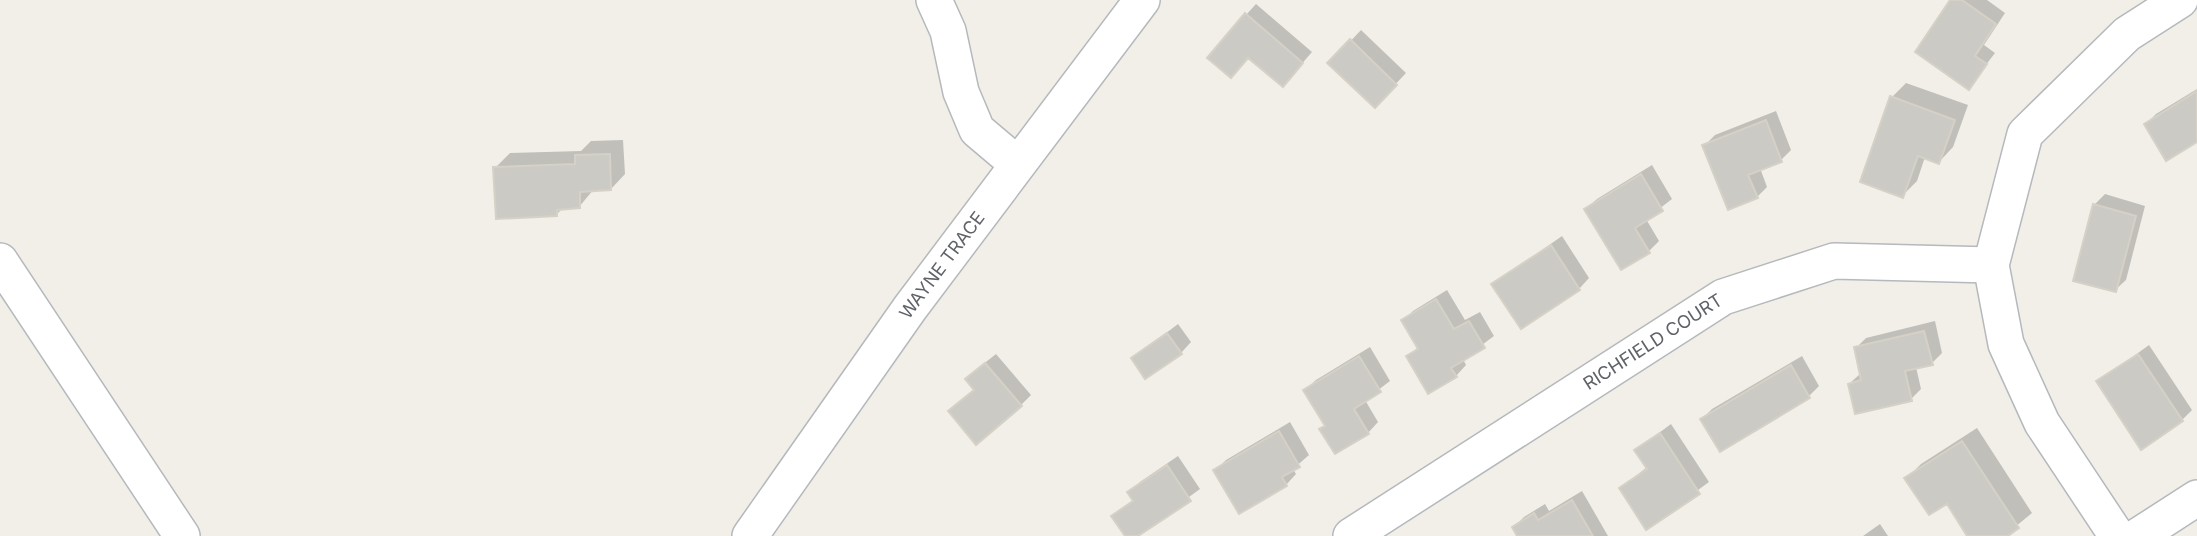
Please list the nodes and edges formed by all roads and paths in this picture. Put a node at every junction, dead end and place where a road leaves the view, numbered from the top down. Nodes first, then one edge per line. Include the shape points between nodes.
1 (934, 0) edge
2 (1142, 0) edge
3 (2180, 0) edge
4 (1016, 163) junction
5 (0, 261) edge
6 (1991, 265) junction
7 (2197, 498) edge
8 (182, 536) edge
9 (750, 536) edge
10 (1351, 536) edge
11 (2117, 536) edge
12 (2138, 536) edge

1 - 4 street via 948,31 961,92 977,130
2 - 4 street, WAYNE TRACE
3 - 6 street via 2127,34 2025,134
4 - 9 street, WAYNE TRACE
5 - 8 street
6 - 10 street, RICHFIELD COURT via 1834,261 1723,297
6 - 11 street via 2006,344 2042,424
7 - 12 street

